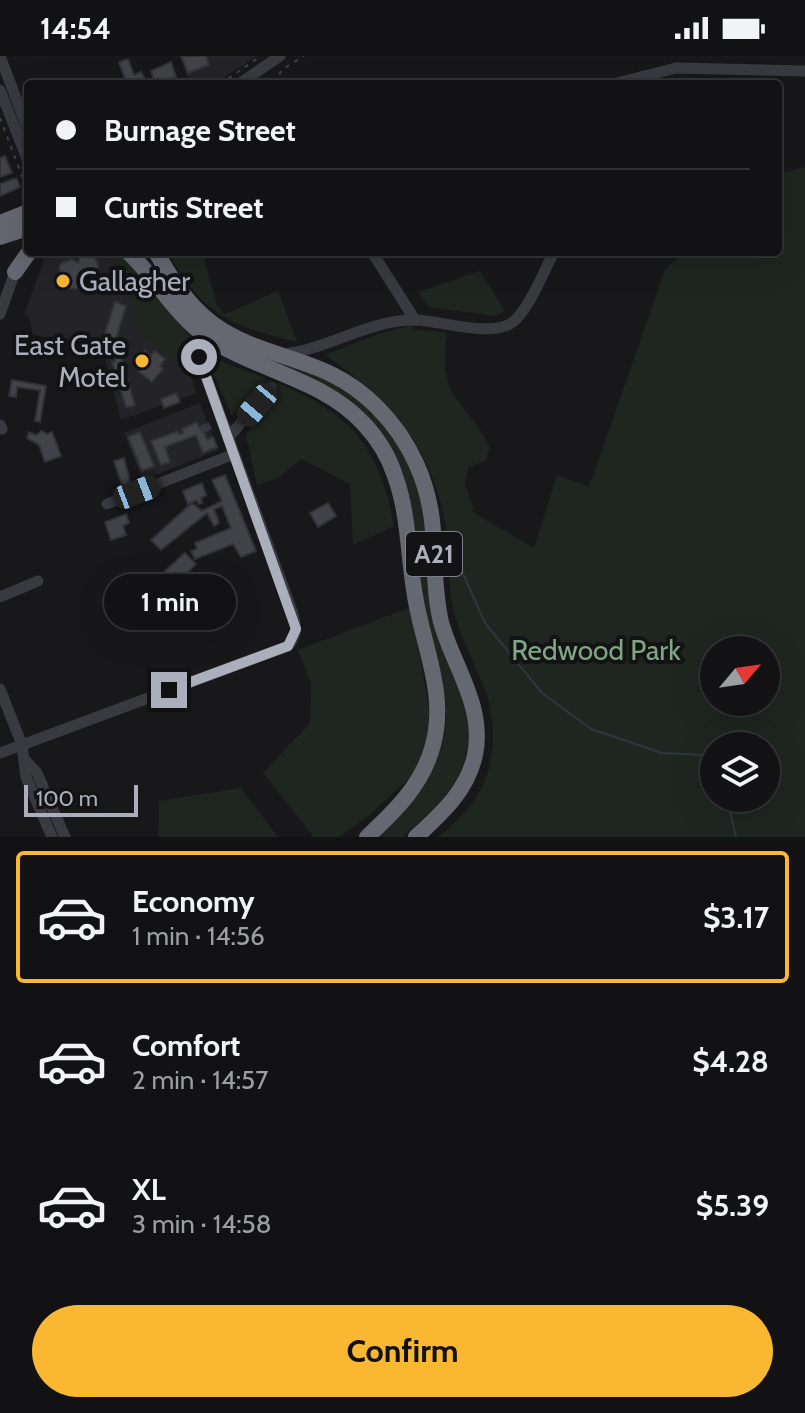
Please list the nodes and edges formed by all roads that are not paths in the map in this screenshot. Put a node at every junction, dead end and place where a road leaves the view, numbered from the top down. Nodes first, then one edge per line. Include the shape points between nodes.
1 (0, 56) edge
2 (280, 56) edge
3 (678, 62) edge
4 (805, 71) edge
5 (257, 73) junction
6 (246, 80) edge
7 (263, 80) edge
8 (625, 80) edge
9 (4, 88) edge
10 (24, 123) edge
11 (24, 149) edge
12 (24, 214) edge
13 (0, 223) edge
14 (24, 229) edge
15 (0, 237) edge
16 (26, 256) edge
17 (132, 256) edge
18 (138, 256) edge
19 (158, 256) edge
20 (375, 256) edge
21 (552, 256) edge
22 (143, 268) junction
23 (15, 272) joint
24 (0, 314) edge
25 (415, 320) junction
26 (212, 332) junction
27 (283, 354) junction
28 (271, 388) dead end
29 (228, 438) junction
30 (234, 454) junction
31 (107, 504) dead end
32 (38, 581) dead end
33 (0, 597) edge
34 (0, 689) edge
35 (22, 745) junction
36 (0, 753) edge
37 (26, 761) junction
38 (52, 837) edge
39 (65, 837) edge
40 (367, 837) edge
41 (416, 837) edge

1 - 9 street
2 - 5 street
3 - 4 street
3 - 8 street
5 - 6 street
5 - 7 street
9 - 10 street
9 - 11 street
12 - 13 highway
14 - 15 highway
16 - 23 highway
17 - 22 highway, A21
18 - 22 highway
19 - 26 highway, A21
20 - 25 street
21 - 25 street via 512,323 495,329
22 - 26 highway, A21 via 180,314
23 - 24 street
25 - 27 street
26 - 27 highway, A21
26 - 29 street via 199,357
26 - 40 highway, A21 via 340,403 378,442 397,479 415,597 436,686 437,723 418,782
27 - 41 highway, A21 via 342,379 376,406 407,446 427,493 438,605 473,706 476,741 472,767 460,791
28 - 29 street
29 - 30 street
30 - 31 street
30 - 35 street via 295,621 295,637 288,646
32 - 33 street
34 - 35 street
35 - 36 street
35 - 37 street
37 - 38 street via 26,777
37 - 39 street via 37,773

